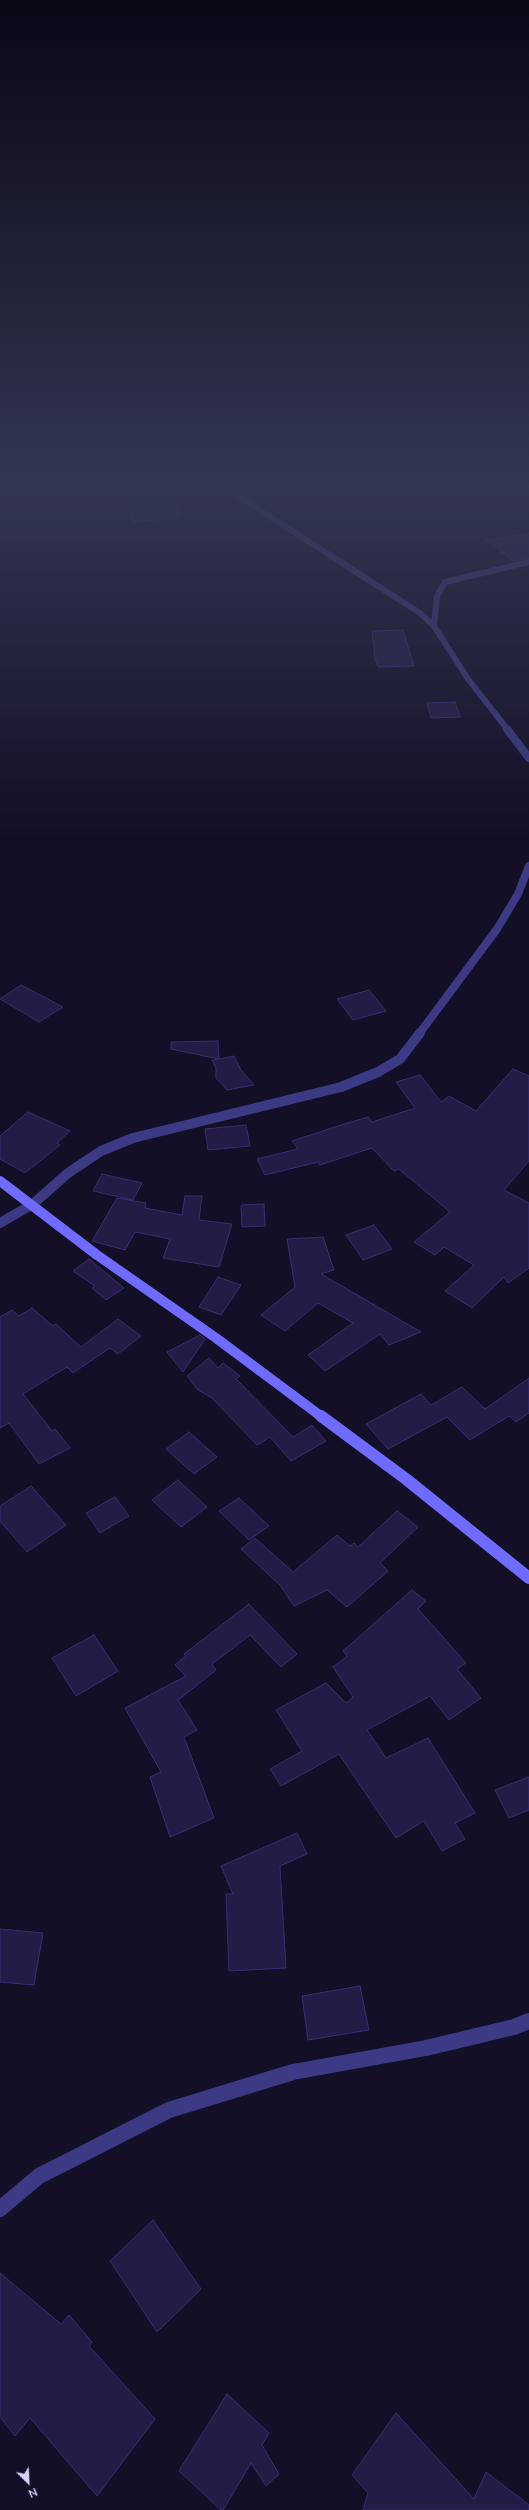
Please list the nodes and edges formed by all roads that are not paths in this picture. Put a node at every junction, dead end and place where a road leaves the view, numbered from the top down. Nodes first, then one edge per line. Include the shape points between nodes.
1 (409, 606) edge
2 (436, 606) edge
3 (434, 626) junction
4 (529, 758) edge
5 (529, 866) edge
6 (0, 1181) edge
7 (33, 1204) junction
8 (0, 1223) edge
9 (529, 1578) edge
10 (529, 2022) edge
11 (0, 2209) edge

1 - 3 street
2 - 3 street
3 - 4 street via 468,679
5 - 7 street via 518,894 497,929 400,1059 378,1072 341,1087 133,1138 101,1151 68,1174
6 - 7 street
7 - 8 street
7 - 9 street via 96,1255 216,1338 406,1479
10 - 11 street via 426,2048 293,2072 169,2110 40,2176

